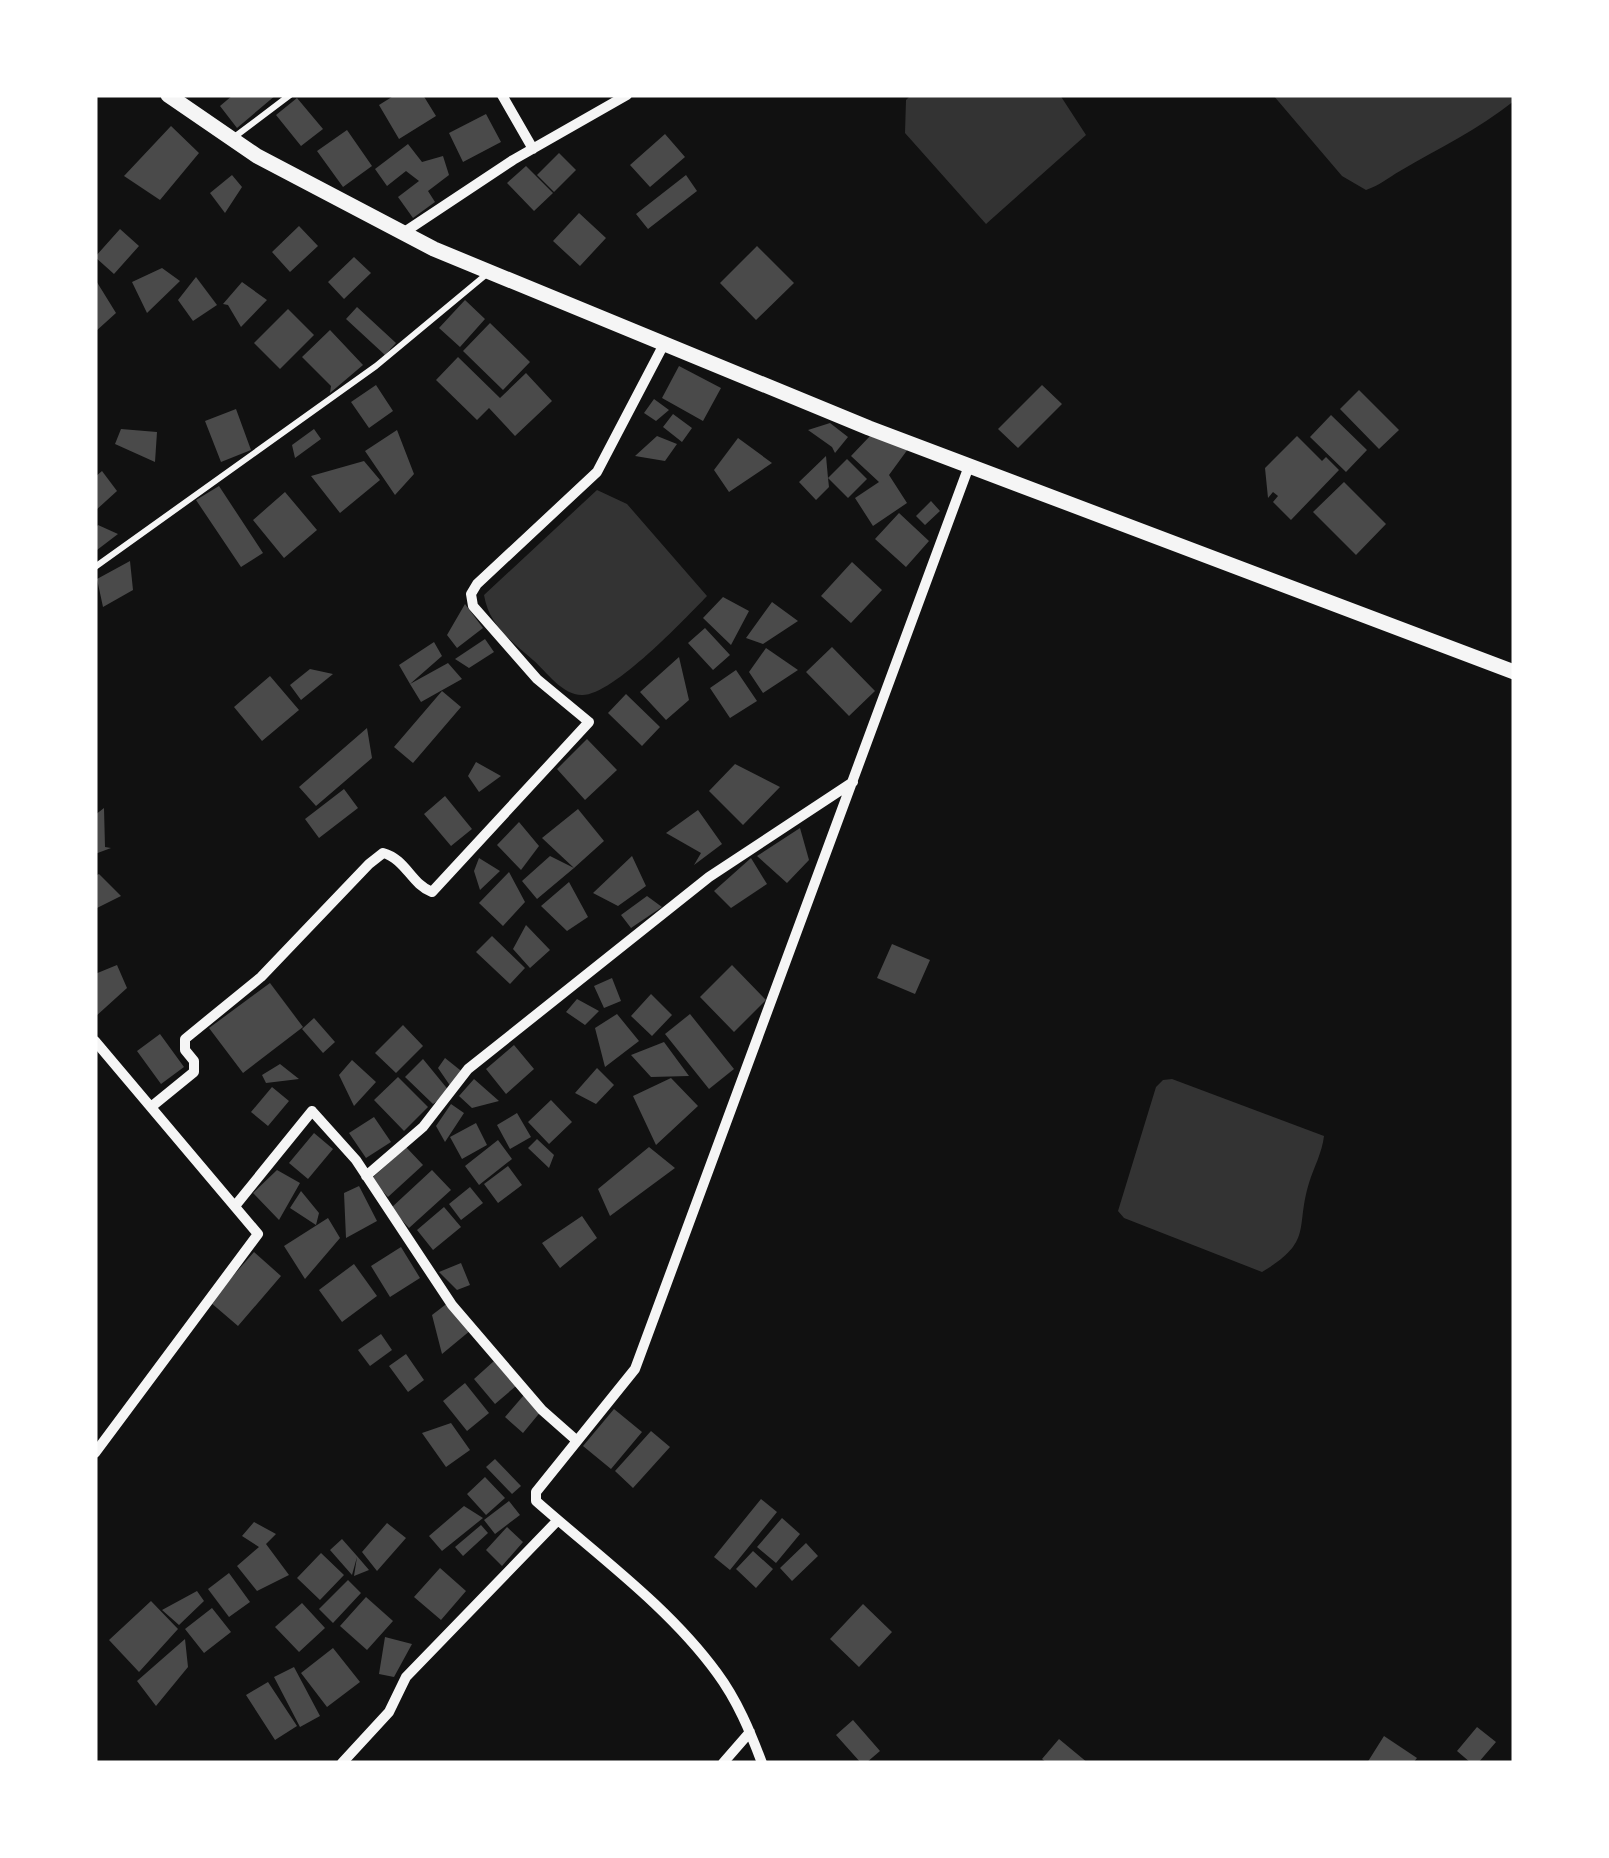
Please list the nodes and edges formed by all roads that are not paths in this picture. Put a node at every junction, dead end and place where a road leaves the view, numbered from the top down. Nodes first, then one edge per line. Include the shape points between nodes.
1 (168, 95) edge
2 (290, 95) edge
3 (502, 95) edge
4 (627, 95) edge
5 (232, 139) junction
6 (533, 149) junction
7 (403, 233) junction
8 (488, 272) junction
9 (664, 344) junction
10 (970, 466) junction
11 (95, 567) edge
12 (1514, 672) edge
13 (853, 782) junction
14 (95, 1041) edge
15 (151, 1107) junction
16 (366, 1176) junction
17 (235, 1206) junction
18 (576, 1440) junction
19 (95, 1453) edge
20 (558, 1520) junction
21 (750, 1732) junction
22 (342, 1763) edge
23 (722, 1763) edge
24 (762, 1763) edge

1 - 5 street
2 - 5 lane
3 - 6 street
4 - 6 street
5 - 7 street
6 - 7 street
7 - 8 street
8 - 9 street
8 - 11 lane via 376,366
9 - 10 street
9 - 15 street via 597,472 471,594 473,606 537,679 589,722 432,892 395,856 383,854 369,864 262,978 185,1039 194,1072
10 - 12 street
10 - 13 street
13 - 16 street via 708,877 468,1069 424,1127
13 - 18 street via 635,1369
14 - 15 street
15 - 17 street
16 - 17 street via 312,1111
16 - 18 street via 452,1305
17 - 19 street via 258,1234
18 - 20 street via 536,1492 536,1501
20 - 21 street via 675,1624 717,1673
20 - 22 street via 406,1677 389,1712
21 - 23 street
21 - 24 street

